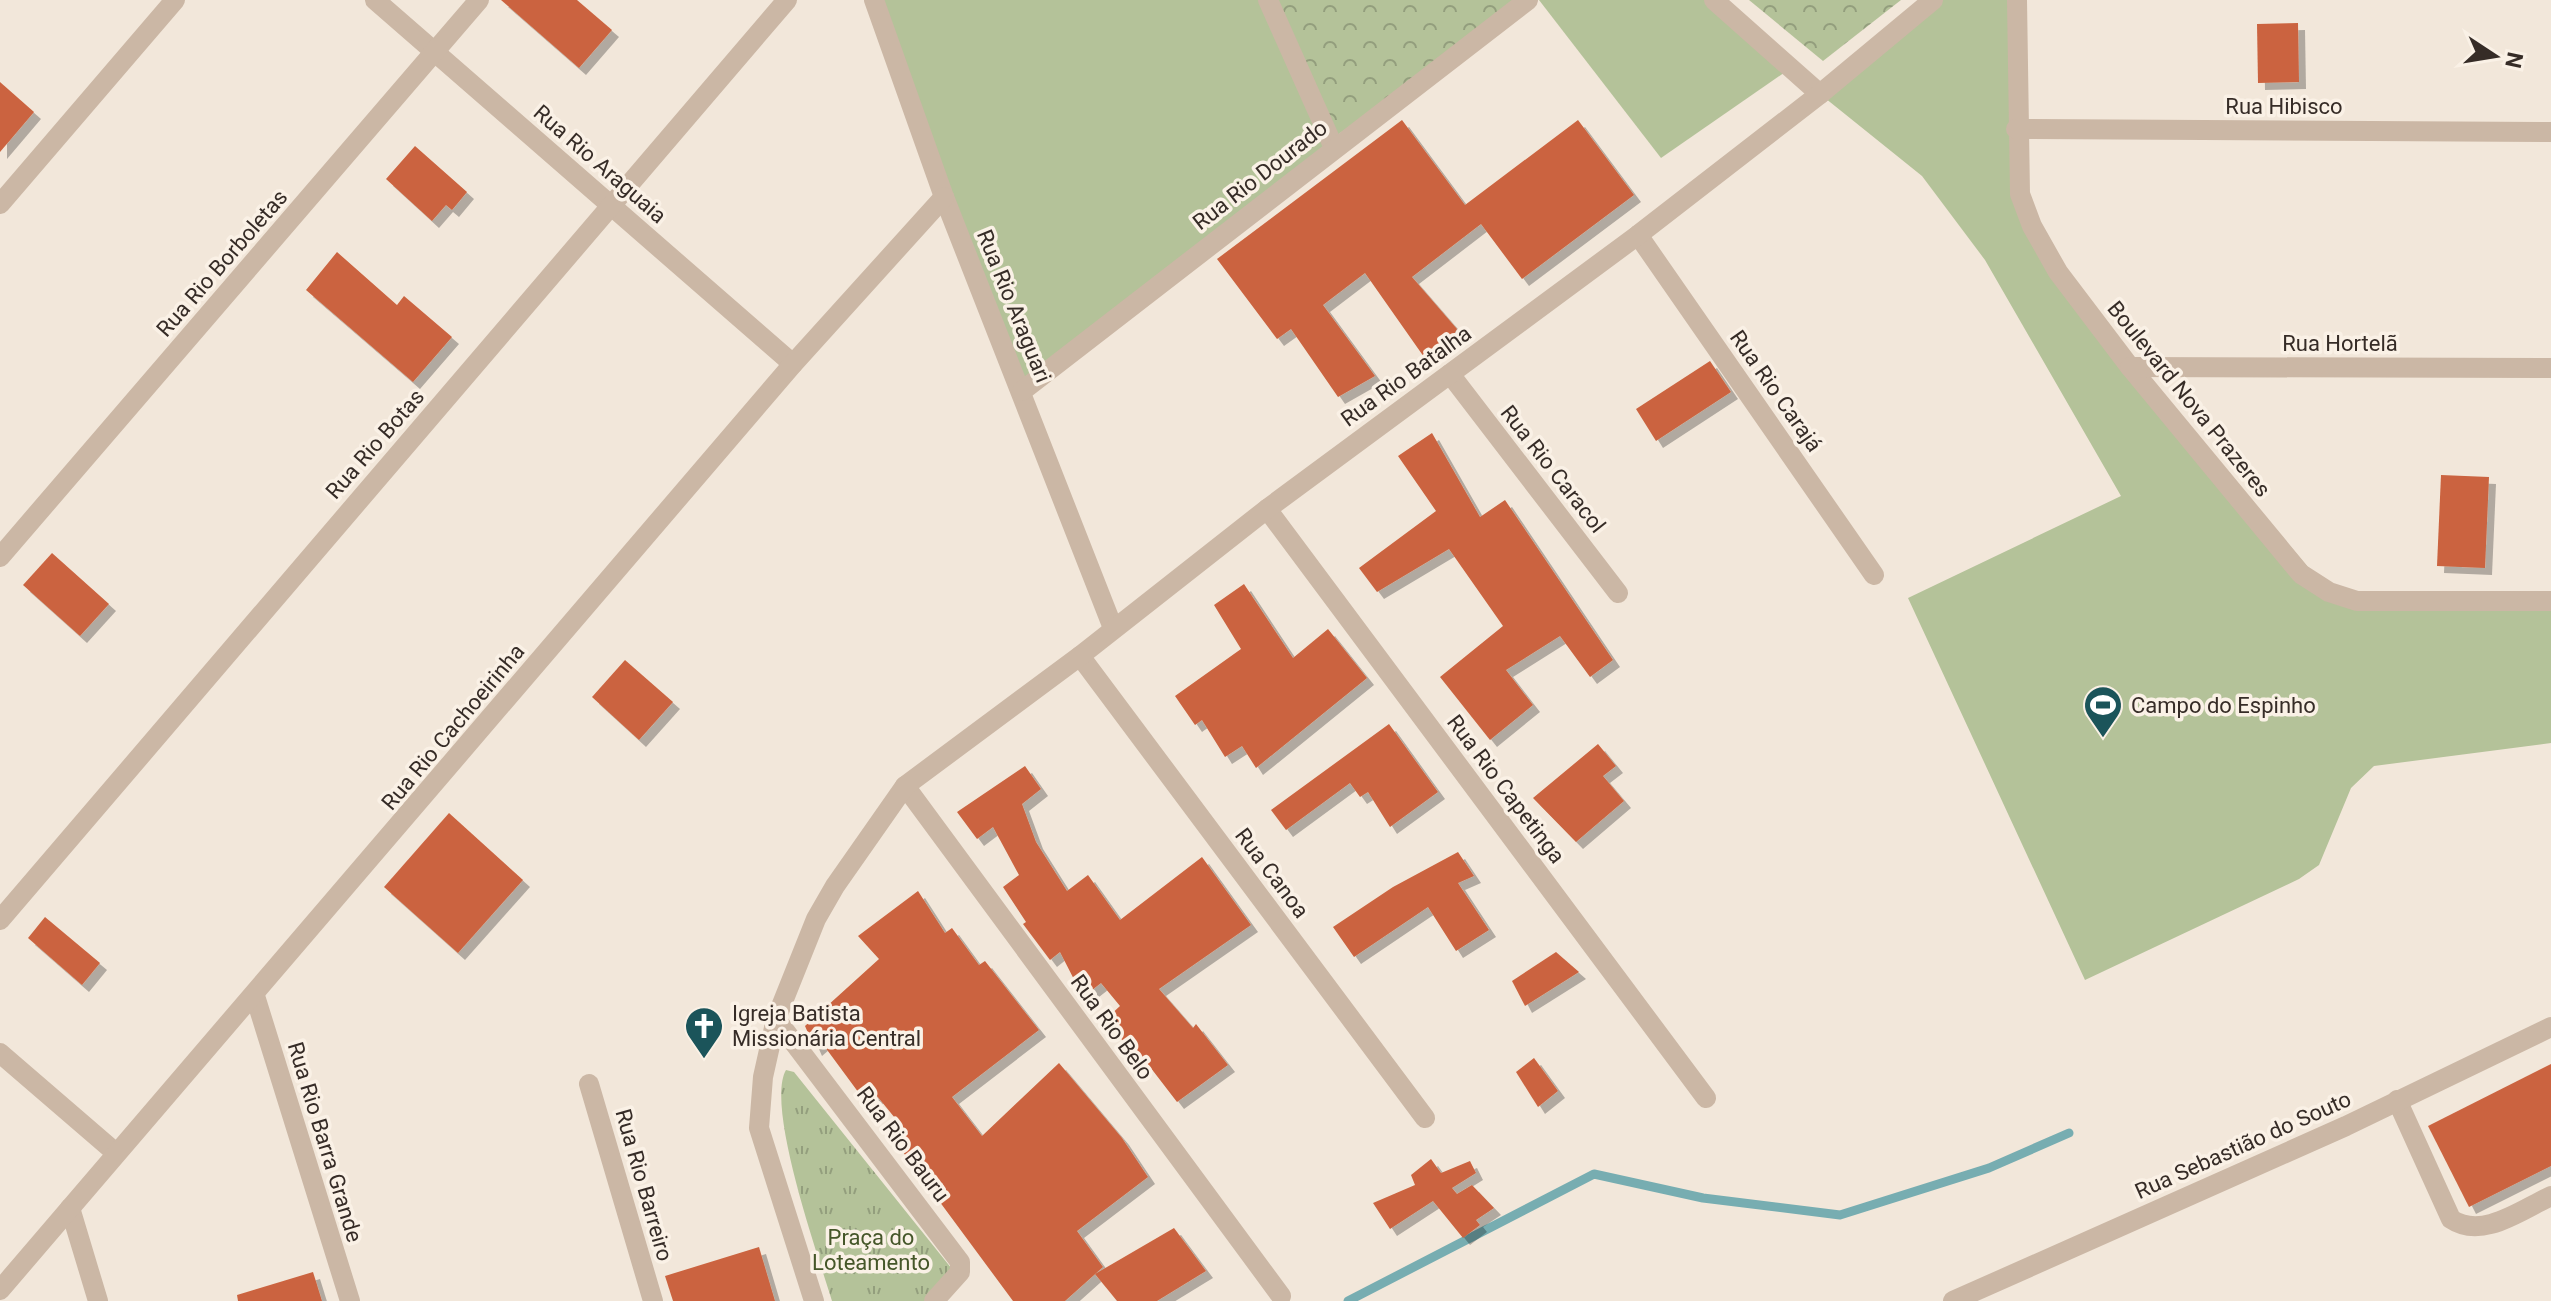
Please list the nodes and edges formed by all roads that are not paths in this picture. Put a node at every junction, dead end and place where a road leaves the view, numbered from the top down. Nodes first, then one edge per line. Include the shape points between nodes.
1 (175, 0) edge
2 (375, 0) edge
3 (479, 0) edge
4 (787, 0) edge
5 (874, 0) edge
6 (1268, 0) edge
7 (1528, 0) edge
8 (1714, 0) edge
9 (1933, 0) edge
10 (2017, 0) edge
11 (435, 52) junction
12 (1820, 94) junction
13 (2016, 129) junction
14 (2551, 132) edge
15 (1334, 148) junction
16 (944, 197) junction
17 (0, 204) edge
18 (611, 206) junction
19 (1638, 235) junction
20 (793, 364) junction
21 (2130, 367) junction
22 (2551, 368) edge
23 (1450, 374) junction
24 (1022, 391) junction
25 (1267, 509) junction
26 (0, 557) edge
27 (1874, 575) dead end
28 (1618, 593) dead end
29 (2551, 601) edge
30 (1113, 628) junction
31 (1080, 656) junction
32 (905, 786) junction
33 (0, 920) edge
34 (255, 996) junction
35 (776, 1019) junction
36 (2551, 1027) edge
37 (0, 1053) edge
38 (589, 1084) dead end
39 (1706, 1098) dead end
40 (2397, 1100) junction
41 (1425, 1118) dead end
42 (116, 1153) junction
43 (2551, 1196) edge
44 (70, 1208) junction
45 (0, 1290) edge
46 (1281, 1296) dead end
47 (98, 1301) edge
48 (350, 1301) edge
49 (653, 1301) edge
50 (814, 1301) edge
51 (934, 1301) edge
52 (1953, 1301) edge

1 - 17 street
2 - 11 street, Rua Rio Araguaia
3 - 11 street, Rua Rio Borboletas
4 - 18 street, Rua Rio Botas
5 - 16 street, Rua Rio Araguari
6 - 15 street
7 - 15 street, Rua Rio Dourado
8 - 12 street
9 - 12 street, Rua Rio Batalha
10 - 13 street, Boulevard Nova Prazeres
11 - 18 street, Rua Rio Araguaia
11 - 26 street, Rua Rio Borboletas
12 - 19 street, Rua Rio Batalha
13 - 14 street, Rua Hibisco
13 - 21 street, Boulevard Nova Prazeres via 2020,194 2032,226 2058,272
15 - 24 street, Rua Rio Dourado
16 - 20 street, Rua Rio Cachoeirinha
16 - 24 street, Rua Rio Araguari
18 - 20 street, Rua Rio Araguaia
18 - 33 street, Rua Rio Botas
19 - 23 street, Rua Rio Batalha
19 - 27 street, Rua Rio Carajá
20 - 34 street, Rua Rio Cachoeirinha
21 - 22 street, Rua Hortelã
21 - 29 street, Boulevard Nova Prazeres via 2301,574 2329,592 2357,601
23 - 25 street, Rua Rio Batalha
23 - 28 street, Rua Rio Caracol
24 - 30 street, Rua Rio Araguari
25 - 30 street, Rua Rio Batalha
25 - 39 street, Rua Rio Capetinga
30 - 31 street, Rua Rio Batalha
31 - 32 street, Rua Rio Batalha
31 - 41 street, Rua Canoa
32 - 35 street, Rua Rio Batalha via 816,919
32 - 46 street, Rua Rio Belo
34 - 42 street, Rua Rio Cachoeirinha
34 - 48 street, Rua Rio Barra Grande
35 - 50 street, Rua Rio Batalha via 759,1128
35 - 51 street, Rua Rio Bauru via 960,1262 960,1272
36 - 40 street, Rua Sebastião do Souto
37 - 42 street
38 - 49 street, Rua Rio Barreiro
40 - 43 street via 2451,1219 2460,1225 2482,1228
40 - 52 street, Rua Sebastião do Souto
42 - 44 street, Rua Rio Cachoeirinha
44 - 45 street, Rua Rio Cachoeirinha
44 - 47 street

